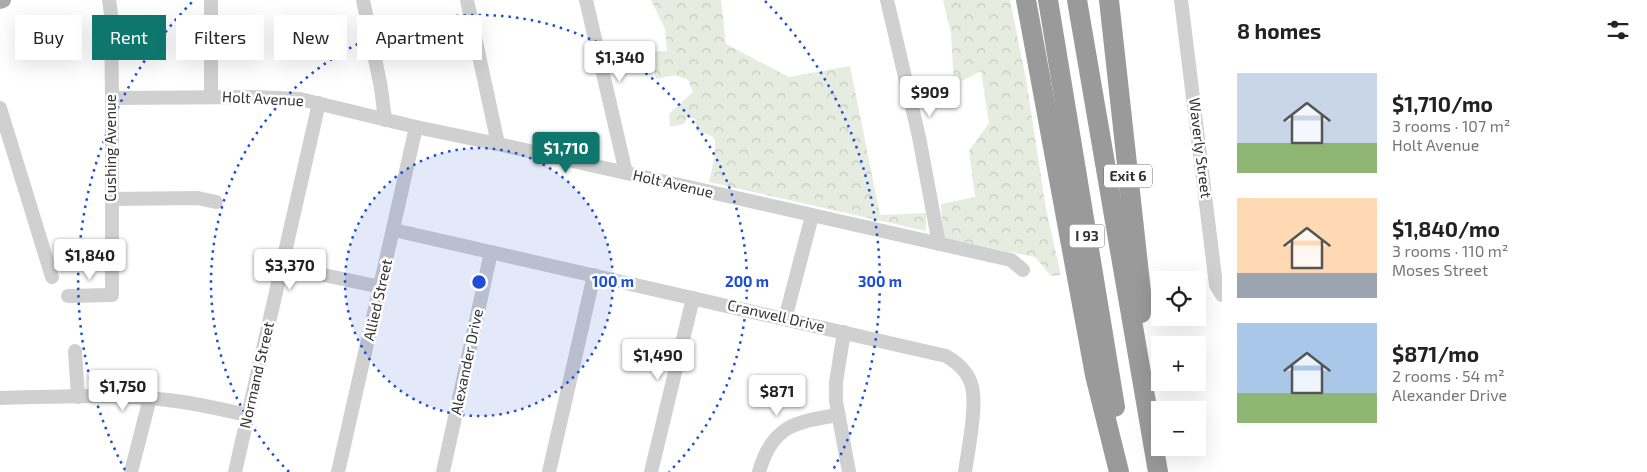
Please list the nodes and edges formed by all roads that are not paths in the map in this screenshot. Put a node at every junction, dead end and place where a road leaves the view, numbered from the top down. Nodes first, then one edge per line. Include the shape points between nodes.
1 (109, 0) edge
2 (211, 0) edge
3 (362, 0) edge
4 (467, 0) edge
5 (586, 0) edge
6 (887, 0) edge
7 (1026, 0) edge
8 (1048, 0) edge
9 (1077, 0) edge
10 (1108, 0) edge
11 (1181, 0) edge
12 (210, 97) junction
13 (112, 98) junction
14 (319, 103) junction
15 (0, 108) edge
16 (385, 120) junction
17 (416, 127) junction
18 (498, 144) junction
19 (626, 173) junction
20 (111, 199) junction
21 (216, 202) dead end
22 (812, 216) junction
23 (394, 230) junction
24 (939, 244) junction
25 (491, 252) junction
26 (281, 266) junction
27 (1023, 270) dead end
28 (594, 275) junction
29 (52, 277) dead end
30 (381, 287) junction
31 (1222, 295) edge
32 (68, 296) dead end
33 (693, 298) junction
34 (786, 319) junction
35 (844, 332) junction
36 (75, 351) dead end
37 (1137, 352) junction
38 (78, 397) junction
39 (0, 398) edge
40 (150, 398) junction
41 (838, 414) junction
42 (247, 415) junction
43 (131, 472) edge
44 (235, 472) edge
45 (338, 472) edge
46 (443, 472) edge
47 (549, 472) edge
48 (651, 472) edge
49 (759, 472) edge
50 (849, 472) edge
51 (965, 472) edge
52 (1119, 472) edge
53 (1126, 472) edge
54 (1158, 472) edge

1 - 13 street, Cushing Avenue
2 - 12 street
3 - 16 street
4 - 18 street
5 - 19 street
6 - 24 street via 919,137
7 - 52 highway via 1095,375
8 - 53 highway, I 93
9 - 37 highway, I 93
10 - 37 highway, Exit 6 via 1142,301
11 - 31 street, Waverly Street via 1215,279
12 - 13 street, Holt Avenue
12 - 14 street, Holt Avenue via 275,97
13 - 20 street, Cushing Avenue
14 - 16 street, Holt Avenue
14 - 26 street, Normand Street
15 - 29 street
16 - 17 street, Holt Avenue
17 - 18 street, Holt Avenue
17 - 23 street, Allied Street
18 - 19 street, Holt Avenue
19 - 22 street, Holt Avenue
20 - 21 street via 198,198
20 - 32 street, Cushing Avenue via 112,295
22 - 24 street, Holt Avenue
22 - 34 street
23 - 25 street, Cranwell Drive
23 - 30 street, Allied Street
24 - 27 street, Holt Avenue via 1011,260
25 - 28 street, Cranwell Drive
25 - 46 street, Alexander Drive
26 - 30 street
26 - 42 street, Normand Street
28 - 33 street, Cranwell Drive
28 - 47 street
30 - 45 street, Allied Street
33 - 34 street, Cranwell Drive
33 - 48 street
34 - 35 street, Cranwell Drive
35 - 41 street via 836,382
35 - 51 street, Cranwell Drive via 936,353 955,361 962,368 972,387 973,398
36 - 38 street
37 - 54 highway, I 93
38 - 39 street
38 - 40 street
40 - 42 street
40 - 43 street
41 - 49 street via 802,422 783,431 768,447
41 - 50 street
42 - 44 street, Normand Street

